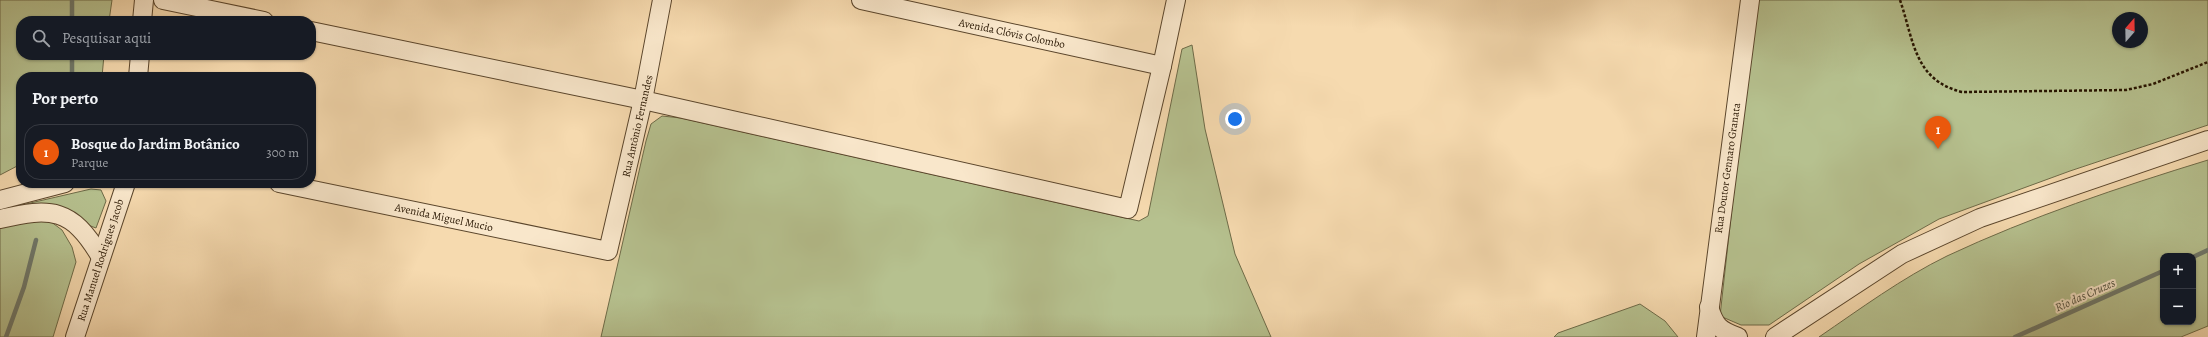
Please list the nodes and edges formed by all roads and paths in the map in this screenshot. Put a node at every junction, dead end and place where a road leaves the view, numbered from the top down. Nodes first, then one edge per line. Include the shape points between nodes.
1 (144, 0) edge
2 (163, 0) edge
3 (662, 0) edge
4 (861, 0) edge
5 (1176, 0) edge
6 (1750, 0) edge
7 (1900, 0) edge
8 (142, 16) edge
9 (240, 16) edge
10 (316, 32) edge
11 (140, 60) edge
12 (2208, 62) edge
13 (1162, 66) junction
14 (138, 72) edge
15 (643, 100) junction
16 (2208, 140) edge
17 (46, 188) edge
18 (124, 188) edge
19 (303, 188) edge
20 (0, 200) edge
21 (0, 219) edge
22 (608, 251) joint
23 (100, 256) junction
24 (1709, 306) junction
25 (75, 337) edge
26 (1706, 337) edge
27 (1738, 337) edge
28 (1775, 337) edge

1 - 8 street
2 - 9 street
3 - 15 street, Rua Antônio Fernandes
4 - 13 street, Avenida Clóvis Colombo
5 - 13 street
6 - 24 street, Rua Doutor Gennaro Granata
7 - 12 path via 1922,66 1932,78 1946,88 1962,92 2126,90 2153,84
10 - 15 street
11 - 14 street
13 - 15 street via 1128,209
15 - 22 street, Rua Antônio Fernandes
16 - 28 street via 1980,218 1902,254
17 - 20 street
18 - 23 street, Rua Manuel Rodrigues Jacob
19 - 22 street, Avenida Miguel Mucio
21 - 23 street via 33,211 65,217 92,241
23 - 25 street, Rua Manuel Rodrigues Jacob
24 - 26 street, Rua Doutor Gennaro Granata
24 - 27 street via 1714,320 1722,331

